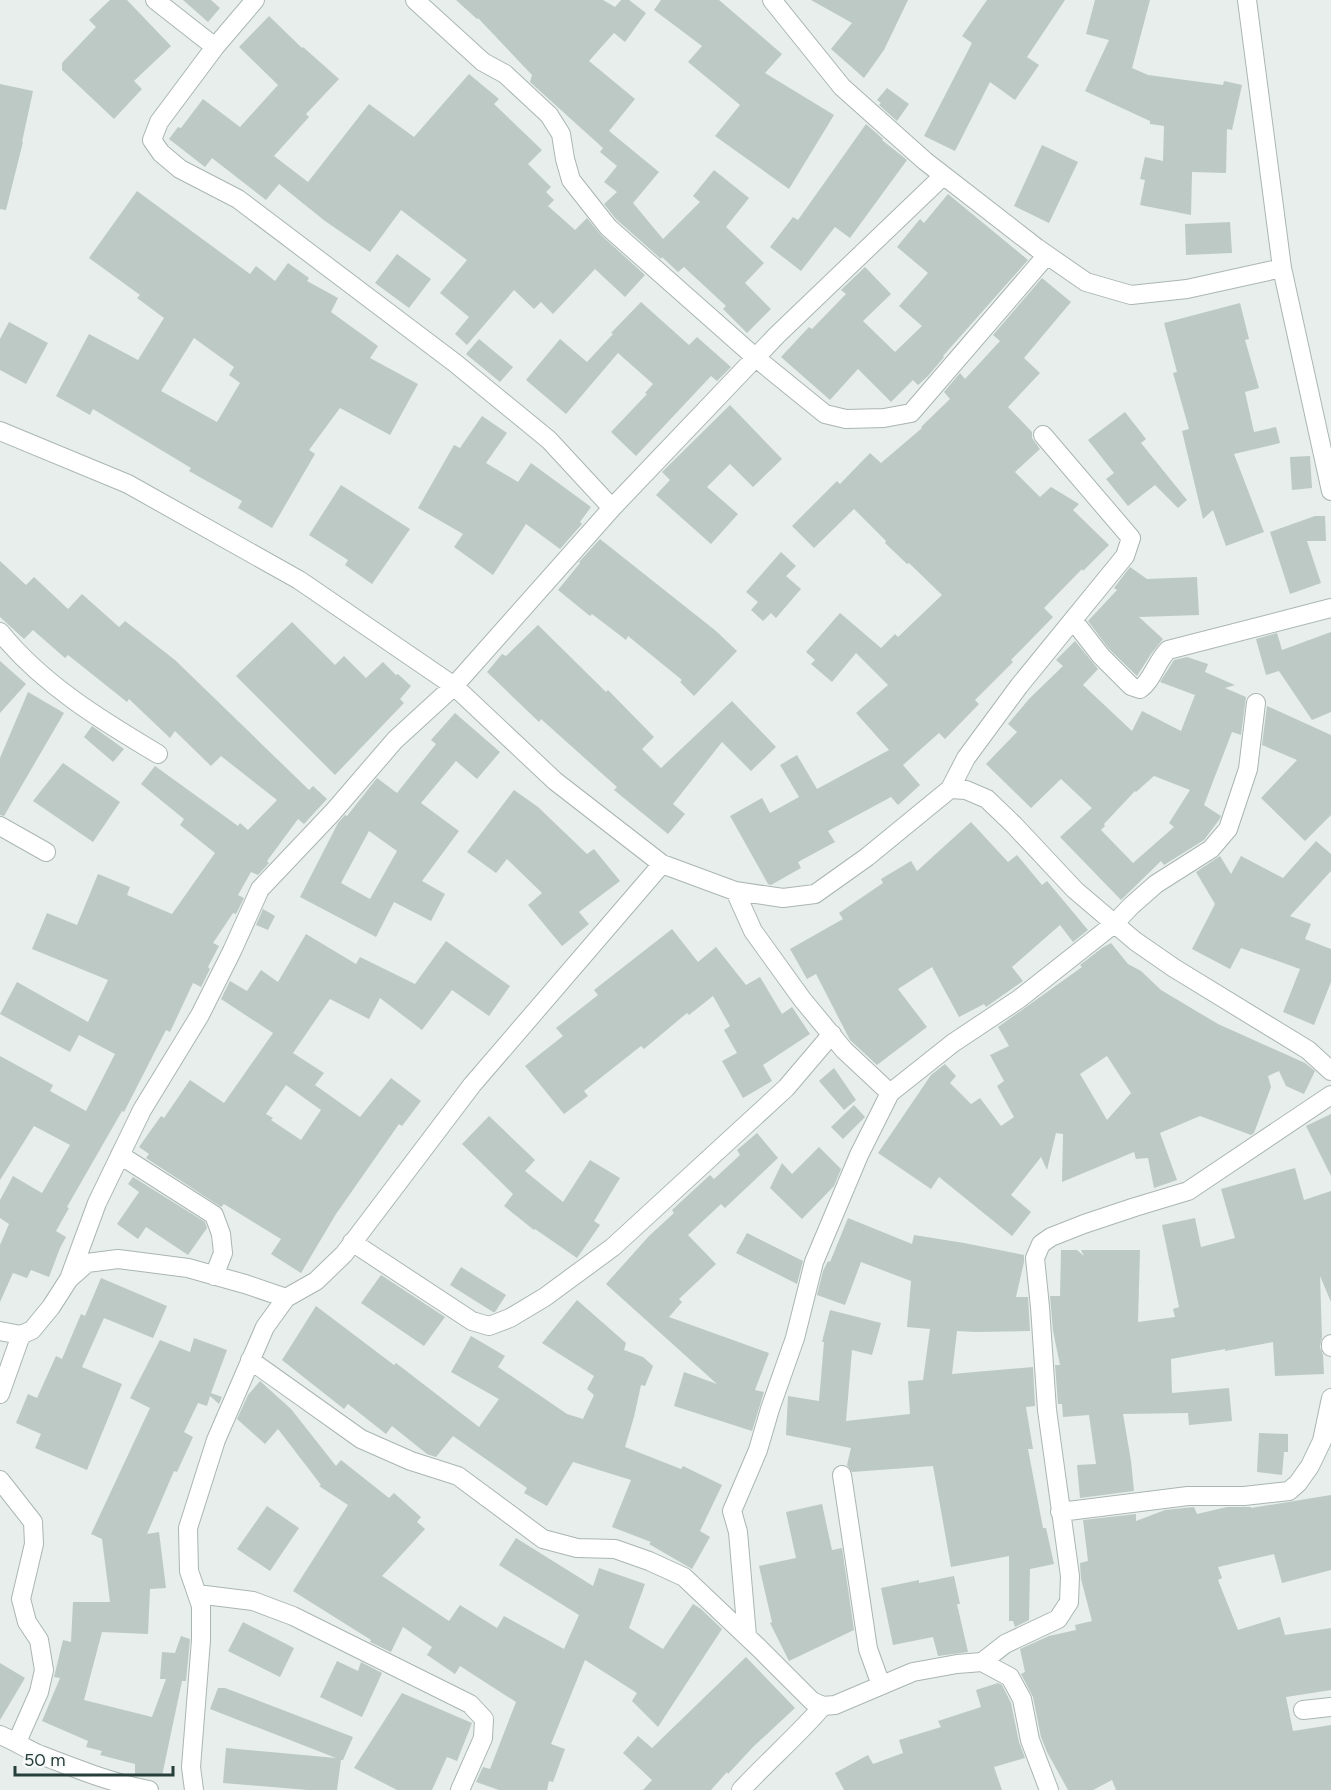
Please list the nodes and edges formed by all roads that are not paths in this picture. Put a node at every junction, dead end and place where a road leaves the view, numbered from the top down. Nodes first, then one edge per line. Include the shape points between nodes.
1 (155, 0) edge
2 (255, 0) edge
3 (415, 0) edge
4 (772, 0) edge
5 (1247, 0) edge
6 (215, 48) junction
7 (943, 176) junction
8 (1047, 255) junction
9 (1282, 268) junction
10 (756, 358) junction
11 (0, 431) edge
12 (1043, 435) dead end
13 (1331, 491) edge
14 (612, 508) junction
15 (1331, 608) edge
16 (1073, 620) junction
17 (0, 632) edge
18 (454, 686) junction
19 (1256, 703) dead end
20 (158, 754) dead end
21 (950, 789) junction
22 (0, 826) edge
23 (46, 852) dead end
24 (662, 864) junction
25 (735, 891) junction
26 (1114, 924) junction
27 (832, 1034) junction
28 (1331, 1071) edge
29 (890, 1093) junction
30 (1331, 1095) edge
31 (120, 1155) junction
32 (352, 1242) junction
33 (214, 1276) junction
34 (69, 1279) junction
35 (286, 1298) junction
36 (0, 1331) edge
37 (21, 1335) junction
38 (250, 1360) junction
39 (0, 1394) edge
40 (1331, 1398) edge
41 (842, 1475) dead end
42 (0, 1480) edge
43 (1060, 1512) junction
44 (197, 1594) junction
45 (747, 1636) junction
46 (982, 1662) junction
47 (881, 1685) junction
48 (824, 1706) junction
49 (1331, 1707) edge
50 (1303, 1710) dead end
51 (8, 1738) edge
52 (126, 1788) edge
53 (149, 1790) edge
54 (194, 1790) edge
55 (460, 1790) edge
56 (741, 1790) edge
57 (1049, 1790) edge

1 - 6 street
2 - 6 street
3 - 10 street via 549,115 561,134 571,180 608,227
4 - 7 street via 842,87
5 - 9 street
6 - 14 street via 159,122 152,140 161,153 180,169 238,199 455,363 549,440
7 - 8 street
7 - 10 street
8 - 9 street via 1086,282 1131,295 1187,289
8 - 10 street via 911,414 846,419 825,414
9 - 13 street
10 - 14 street
11 - 18 street via 128,484 299,580
12 - 16 street via 1131,538 1125,556
14 - 18 street
15 - 16 street via 1168,650 1140,689 1131,686 1101,656
16 - 21 street via 966,758
17 - 20 street via 56,688
18 - 24 street via 555,781
18 - 31 street via 395,740 260,890 200,1016 142,1110
19 - 26 street via 1248,770 1228,829 1211,849 1156,884
21 - 25 street via 815,894 783,898
21 - 26 street via 966,790 987,799 1075,890
22 - 23 street
24 - 25 street
24 - 32 street via 472,1085
25 - 27 street via 753,931
26 - 28 street via 1174,968 1308,1050
26 - 29 street
27 - 29 street
27 - 32 street via 786,1088 612,1247 546,1297 510,1318 489,1326 472,1321
29 - 45 street via 814,1262 795,1338 758,1450 732,1511 738,1532
30 - 43 street via 1188,1191 1084,1224 1041,1244 1035,1258
31 - 33 street via 214,1215 223,1253
31 - 34 street via 97,1203
32 - 35 street via 316,1281
33 - 34 street via 188,1268 118,1259 87,1263
33 - 35 street
34 - 37 street via 32,1330
35 - 38 street via 265,1327
36 - 37 street
37 - 39 street
38 - 44 street via 216,1440 188,1528 189,1572
38 - 45 street via 361,1439 458,1476 543,1539 577,1548 615,1549 684,1577
40 - 43 street via 1322,1441 1310,1466 1289,1491 1188,1496
41 - 47 street via 868,1649
42 - 51 street via 33,1522 34,1544 21,1599 27,1622 39,1640 44,1670 39,1692
43 - 46 street via 1070,1576 1069,1602 1058,1619 1005,1644
44 - 54 street via 201,1640 190,1767
44 - 55 street via 253,1601 293,1616 470,1704 484,1719 483,1738
45 - 48 street via 812,1701
46 - 47 street via 913,1672
46 - 57 street via 1011,1677 1022,1699 1030,1740
47 - 48 street
48 - 56 street
49 - 50 street
51 - 52 street
52 - 53 street

